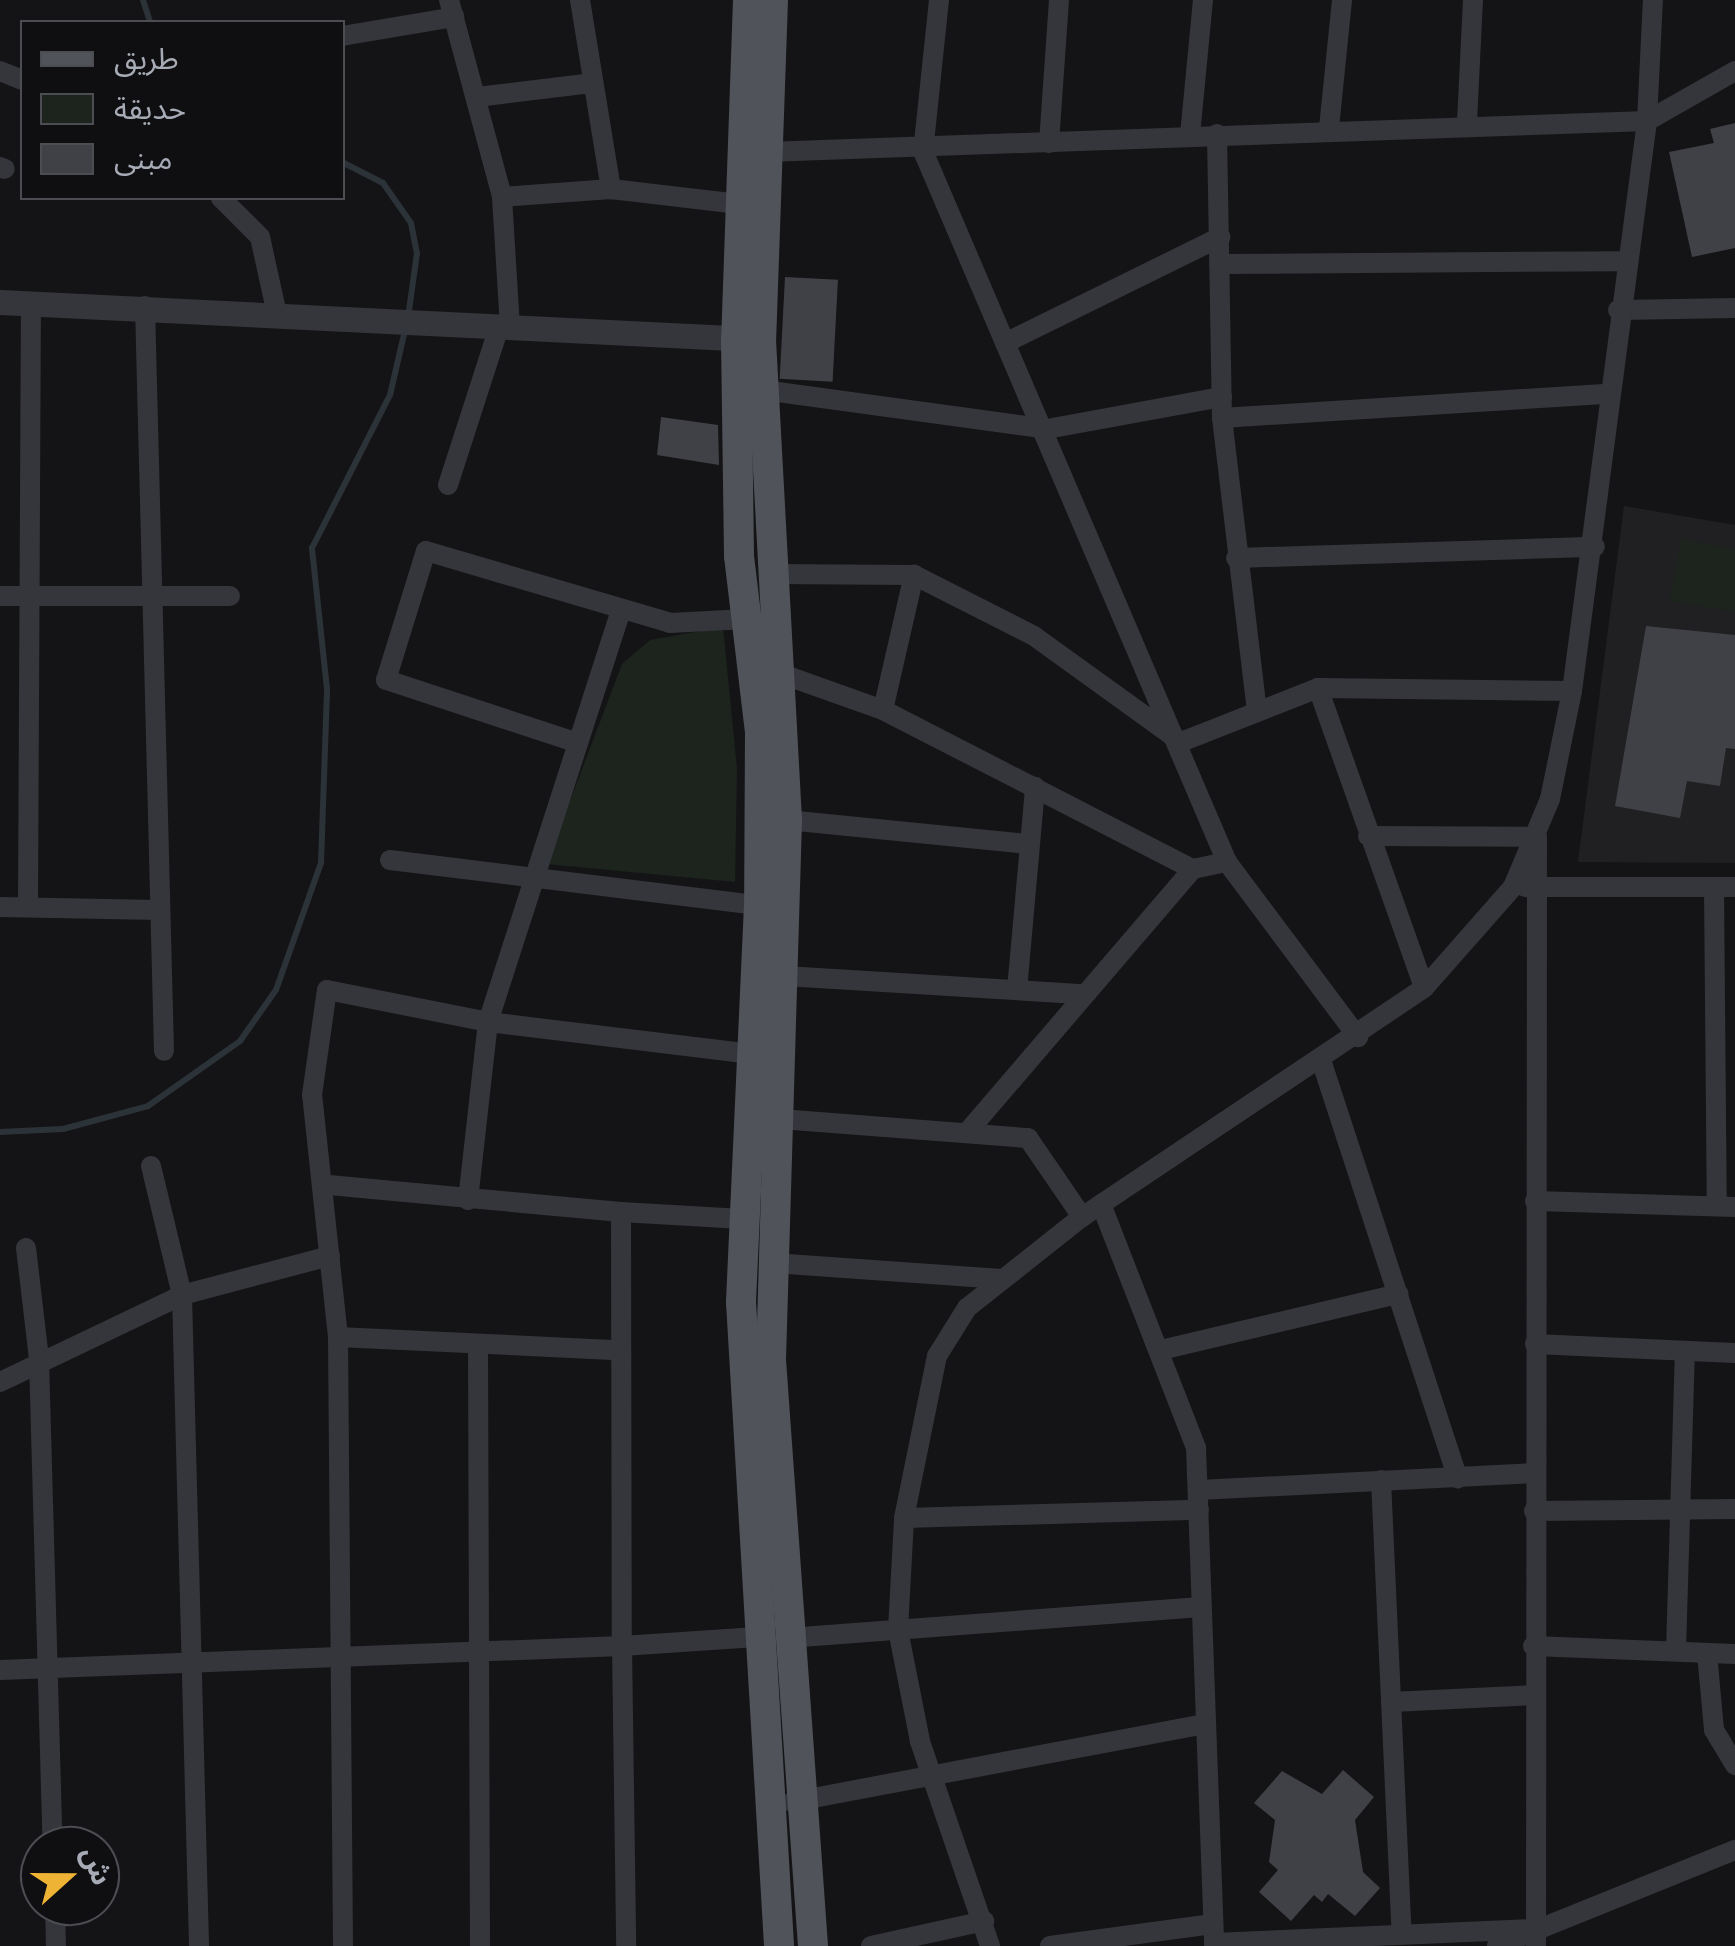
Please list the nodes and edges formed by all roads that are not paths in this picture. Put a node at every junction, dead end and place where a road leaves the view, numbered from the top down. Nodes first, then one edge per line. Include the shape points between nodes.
1 (580, 0) edge
2 (748, 0) edge
3 (774, 0) edge
4 (939, 0) edge
5 (1058, 0) edge
6 (1203, 0) edge
7 (1342, 0) edge
8 (1473, 0) edge
9 (1653, 0) edge
10 (452, 8) edge
11 (345, 35) edge
12 (1735, 72) edge
13 (593, 82) junction
14 (477, 97) junction
15 (1648, 121) junction
16 (1466, 122) junction
17 (1329, 128) junction
18 (1190, 134) junction
19 (1217, 134) junction
20 (1049, 143) junction
21 (766, 152) junction
22 (922, 152) junction
23 (611, 189) junction
24 (502, 197) junction
25 (223, 200) edge
26 (739, 204) junction
27 (1220, 237) junction
28 (1625, 261) junction
29 (1218, 264) junction
30 (0, 302) edge
31 (31, 303) junction
32 (145, 306) junction
33 (1735, 308) edge
34 (1618, 310) junction
35 (277, 314) junction
36 (505, 328) junction
37 (749, 339) junction
38 (1005, 343) junction
39 (763, 390) junction
40 (1608, 394) junction
41 (1222, 397) junction
42 (1222, 418) junction
43 (1048, 429) junction
44 (448, 485) dead end
45 (1595, 547) junction
46 (1236, 558) junction
47 (771, 574) junction
48 (914, 574) junction
49 (0, 596) edge
50 (34, 596) junction
51 (152, 596) junction
52 (230, 596) dead end
53 (621, 610) junction
54 (746, 619) junction
55 (779, 673) junction
56 (1318, 688) junction
57 (1572, 691) junction
58 (883, 710) junction
59 (1257, 712) junction
60 (575, 742) junction
61 (1180, 742) junction
62 (1035, 787) junction
63 (787, 820) junction
64 (1368, 836) junction
65 (1537, 837) junction
66 (1028, 844) junction
67 (390, 860) dead end
68 (1227, 862) junction
69 (1192, 869) junction
70 (528, 877) junction
71 (1513, 887) junction
72 (1537, 887) junction
73 (1724, 887) edge
74 (759, 905) junction
75 (0, 907) edge
76 (28, 907) junction
77 (160, 910) junction
78 (785, 976) junction
79 (1424, 988) junction
80 (1017, 990) junction
81 (1082, 994) junction
82 (488, 1022) junction
83 (1358, 1037) junction
84 (164, 1051) dead end
85 (752, 1054) junction
86 (1322, 1062) junction
87 (780, 1119) junction
88 (970, 1129) junction
89 (151, 1166) dead end
90 (329, 1185) junction
91 (468, 1200) junction
92 (1535, 1201) junction
93 (1100, 1204) junction
94 (1726, 1206) edge
95 (620, 1212) junction
96 (1082, 1218) junction
97 (742, 1219) junction
98 (26, 1248) dead end
99 (330, 1256) junction
100 (773, 1263) junction
101 (1000, 1280) junction
102 (1398, 1294) junction
103 (182, 1295) junction
104 (338, 1337) junction
105 (1535, 1344) junction
106 (478, 1346) junction
107 (618, 1350) junction
108 (1160, 1350) junction
109 (1685, 1351) junction
110 (1735, 1353) edge
111 (39, 1359) junction
112 (0, 1382) edge
113 (1534, 1473) junction
114 (1458, 1478) junction
115 (1380, 1480) junction
116 (1198, 1500) junction
117 (1735, 1509) edge
118 (1676, 1510) junction
119 (1534, 1511) junction
120 (904, 1518) junction
121 (1201, 1607) junction
122 (898, 1630) junction
123 (772, 1638) junction
124 (622, 1646) junction
125 (1533, 1646) junction
126 (1676, 1651) junction
127 (1707, 1654) junction
128 (1735, 1654) edge
129 (480, 1655) junction
130 (336, 1660) junction
131 (191, 1664) junction
132 (46, 1669) junction
133 (0, 1670) edge
134 (1533, 1695) junction
135 (1391, 1702) junction
136 (1202, 1724) junction
137 (1735, 1765) edge
138 (933, 1778) junction
139 (784, 1803) junction
140 (52, 1826) edge
141 (1735, 1850) edge
142 (984, 1921) junction
143 (1402, 1935) junction
144 (1214, 1938) edge
145 (1534, 1938) edge
146 (199, 1946) edge
147 (343, 1946) edge
148 (480, 1946) edge
149 (626, 1946) edge
150 (780, 1946) edge
151 (812, 1946) edge
152 (871, 1946) edge
153 (990, 1946) edge
154 (1050, 1946) edge
155 (1497, 1946) edge

1 - 13 street
2 - 26 main road
3 - 21 main road
4 - 22 street
5 - 20 street
6 - 18 street
7 - 17 street
8 - 16 street
9 - 15 street
10 - 11 street
10 - 14 street
12 - 15 street
13 - 14 street
13 - 23 street
14 - 24 street
15 - 16 street
15 - 28 street
16 - 17 street
17 - 19 street
18 - 19 street
18 - 20 street
19 - 27 street
20 - 22 street
21 - 22 street
21 - 37 main road
22 - 38 street
23 - 24 street
23 - 26 street
24 - 36 street
25 - 35 street via 260,237
26 - 37 main road
27 - 29 street
27 - 38 street
28 - 29 street
28 - 34 street
29 - 41 street
30 - 31 street
31 - 32 street
31 - 50 street
32 - 35 street
32 - 51 street
33 - 34 street
34 - 40 street
35 - 36 street
36 - 37 street
36 - 44 street
37 - 39 main road
37 - 54 main road
38 - 43 street
39 - 43 street
39 - 47 main road
40 - 42 street
40 - 45 street
41 - 42 street
41 - 43 street
42 - 46 street
43 - 61 street
45 - 46 street
45 - 57 street
46 - 59 street
47 - 48 street
47 - 55 main road
48 - 58 street
48 - 61 street via 1034,636
49 - 50 street
50 - 51 street
50 - 76 street
51 - 52 street
51 - 77 street
53 - 54 street via 670,623
53 - 60 street
53 - 60 street via 426,552 386,680
54 - 74 main road via 760,733
55 - 58 street
55 - 63 main road
56 - 57 street
56 - 59 street
56 - 64 street
57 - 65 street
58 - 62 street
59 - 61 street
60 - 70 street
61 - 68 street
62 - 66 street
62 - 69 street
63 - 66 street
63 - 78 main road
64 - 65 street
64 - 79 street
65 - 71 street
65 - 72 street
66 - 80 street
67 - 70 street
68 - 69 street
68 - 83 street
69 - 81 street
70 - 74 street
70 - 82 street
71 - 72 street
71 - 79 street
72 - 73 street
72 - 92 street
73 - 94 street
74 - 85 main road
75 - 76 street
76 - 77 street
77 - 84 street
78 - 80 street
78 - 87 main road
79 - 83 street
80 - 81 street
81 - 88 street
82 - 85 street
82 - 90 street via 327,990 312,1095
82 - 91 street
83 - 86 street
85 - 97 main road
86 - 93 street
86 - 102 street
87 - 88 street
87 - 100 main road
88 - 96 street via 1028,1138
89 - 103 street
90 - 91 street
90 - 99 street
91 - 95 street
92 - 94 street
92 - 105 street
93 - 96 street
93 - 108 street
95 - 97 street
95 - 107 street
96 - 101 street
97 - 123 main road
98 - 111 street
99 - 103 street
99 - 104 street
100 - 101 street
100 - 123 main road
101 - 120 street via 967,1308 937,1356
102 - 108 street
102 - 114 street
103 - 111 street
103 - 131 street
104 - 106 street
104 - 130 street
105 - 109 street
105 - 113 street
106 - 107 street
106 - 129 street
107 - 124 street
108 - 116 street via 1196,1448
109 - 110 street
109 - 118 street
111 - 112 street
111 - 132 street
113 - 114 street
113 - 119 street
114 - 115 street
115 - 116 street
115 - 135 street
116 - 120 street
116 - 121 street
117 - 118 street
118 - 119 street
118 - 126 street
119 - 125 street
120 - 122 street
121 - 122 street
121 - 136 street
122 - 123 street
122 - 138 street
123 - 124 street
123 - 139 main road
124 - 129 street
124 - 149 street
125 - 126 street
125 - 134 street
126 - 127 street
127 - 128 street
127 - 137 street via 1714,1730
129 - 130 street
129 - 148 street
130 - 131 street
130 - 147 street
131 - 132 street
131 - 146 street
132 - 133 street
132 - 140 street
134 - 135 street
134 - 145 street
135 - 143 street
136 - 138 street
136 - 144 street
138 - 139 street
138 - 142 street
139 - 150 main road
139 - 151 main road
141 - 145 street
142 - 152 street
142 - 153 street
143 - 144 street
143 - 145 street
144 - 154 street
145 - 155 street

